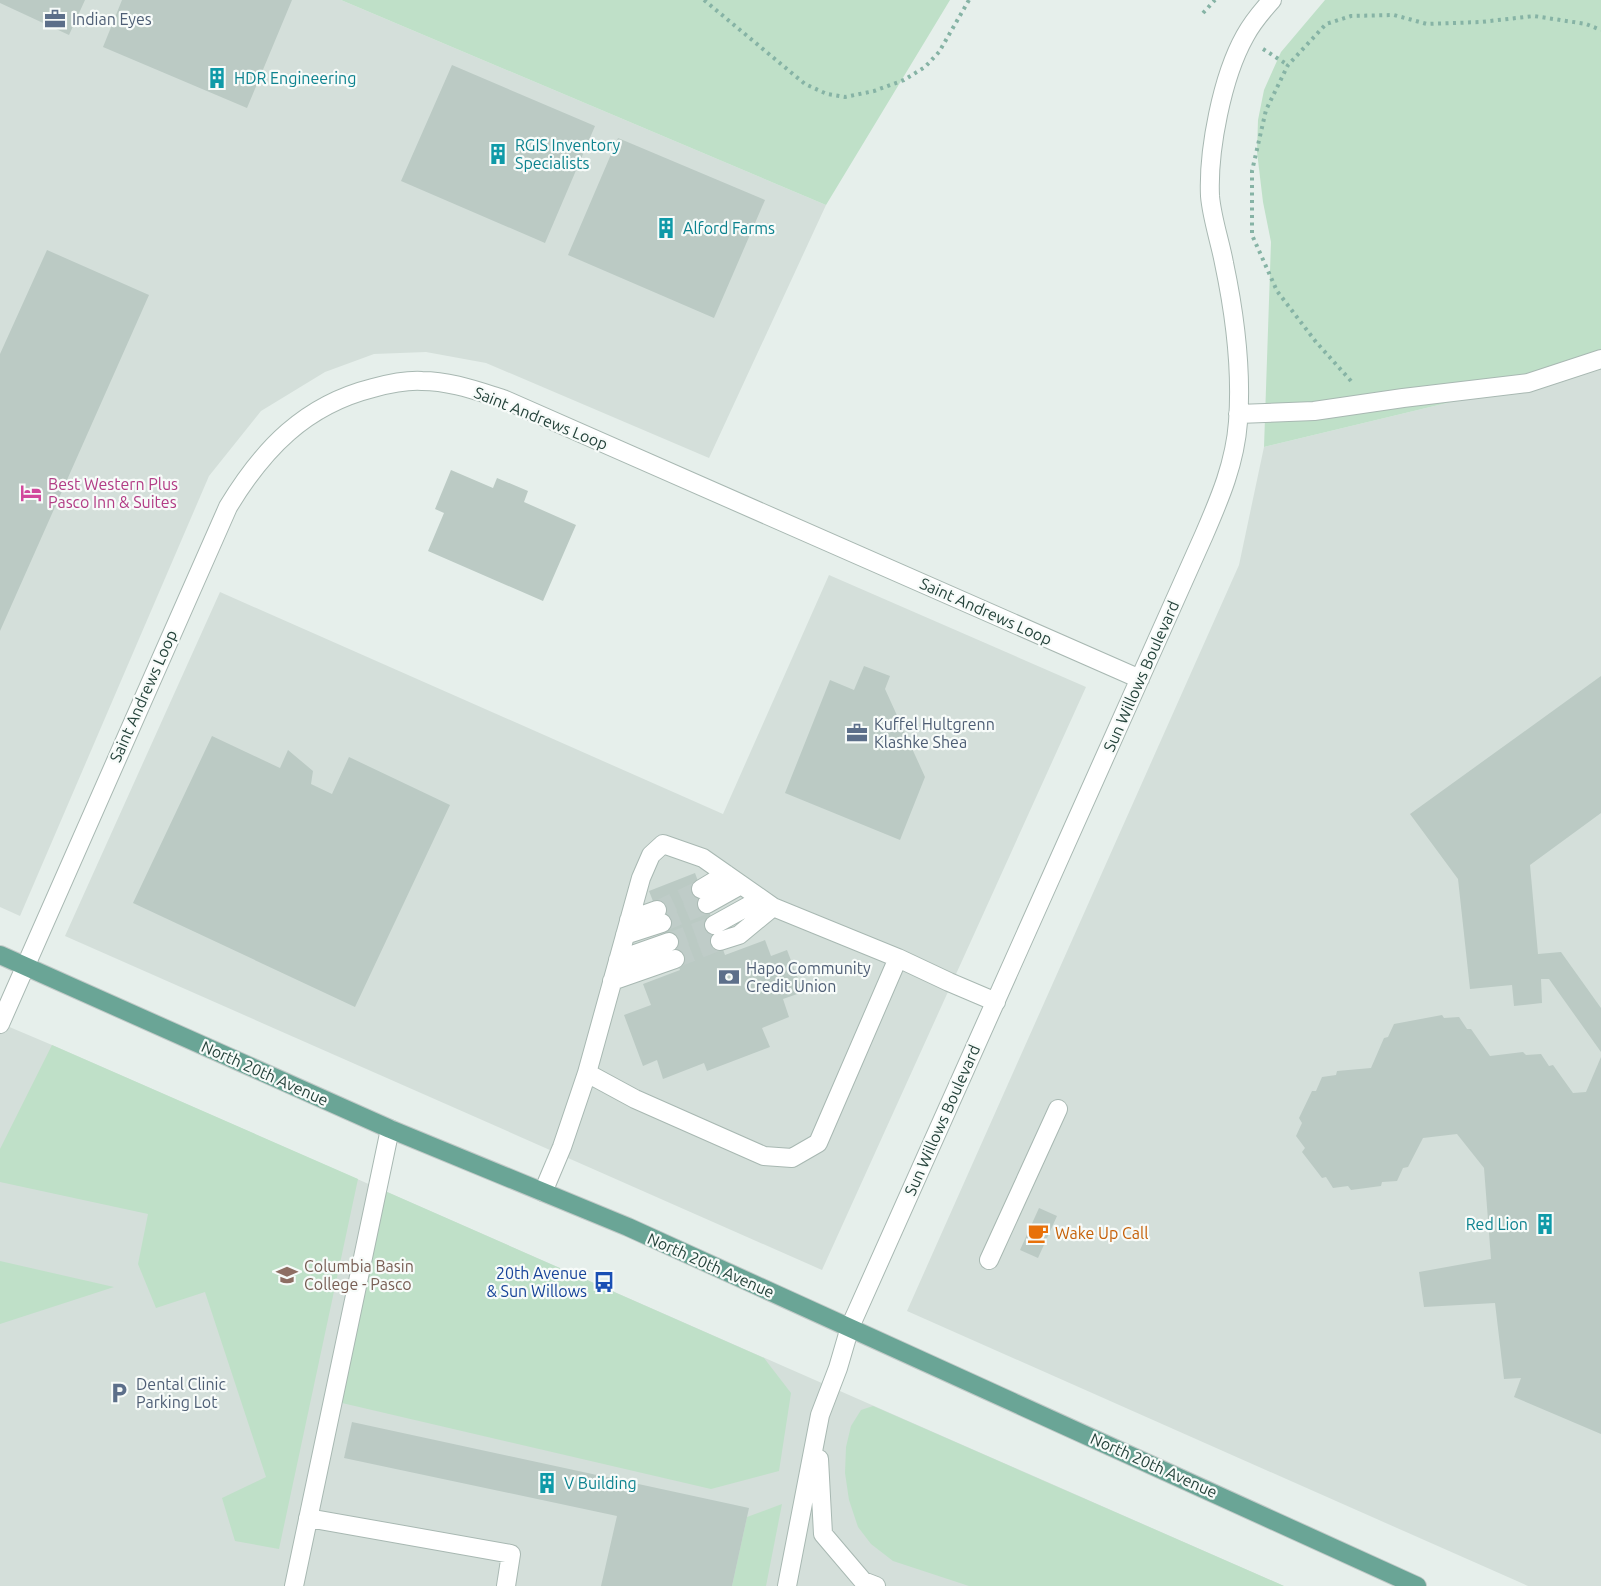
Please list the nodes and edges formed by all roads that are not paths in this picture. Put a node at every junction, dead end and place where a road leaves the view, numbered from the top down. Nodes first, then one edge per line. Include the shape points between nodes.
1 (1272, 0) edge
2 (1601, 359) edge
3 (1238, 414) junction
4 (1140, 679) junction
5 (733, 879) junction
6 (704, 897) tunnel mouth
7 (767, 903) junction
8 (659, 917) tunnel mouth
9 (627, 928) junction
10 (717, 933) tunnel mouth
11 (0, 955) edge
12 (898, 958) junction
13 (618, 960) junction
14 (24, 965) junction
15 (612, 981) junction
16 (996, 1002) junction
17 (0, 1024) edge
18 (587, 1073) junction
19 (1058, 1109) dead end
20 (390, 1129) junction
21 (543, 1192) junction
22 (989, 1260) dead end
23 (850, 1327) junction
24 (820, 1415) junction
25 (308, 1518) junction
26 (294, 1586) edge
27 (506, 1586) edge
28 (787, 1586) edge
29 (876, 1586) edge
30 (1417, 1586) edge

1 - 3 street, Sun Willows Boulevard via 1244,37 1234,63 1224,90 1211,163 1210,197 1236,337
2 - 3 street via 1528,383 1314,411
3 - 4 street, Sun Willows Boulevard via 1230,473
4 - 14 street, Saint Andrews Loop via 503,399 423,381 378,386 324,406 296,425 270,448 228,507
4 - 16 street, Sun Willows Boulevard
5 - 6 street
5 - 7 street
5 - 9 street via 703,858 663,844 651,855 641,878
7 - 10 street via 739,935
7 - 12 street
8 - 9 street
9 - 13 street
11 - 14 main road, North 20th Avenue
12 - 16 street
12 - 18 street via 818,1143 792,1158 764,1156 635,1099
13 - 15 street
13 - 15 street via 672,951
14 - 17 street, Saint Andrews Loop
14 - 20 main road, North 20th Avenue
15 - 18 street
16 - 23 street, Sun Willows Boulevard
18 - 21 street
19 - 22 street
20 - 21 main road, North 20th Avenue
20 - 25 street
21 - 23 main road, North 20th Avenue
23 - 24 street, Sun Willows Boulevard
23 - 30 main road, North 20th Avenue
24 - 28 street
24 - 29 street via 823,1534 864,1581
25 - 26 street
25 - 27 street via 512,1554

